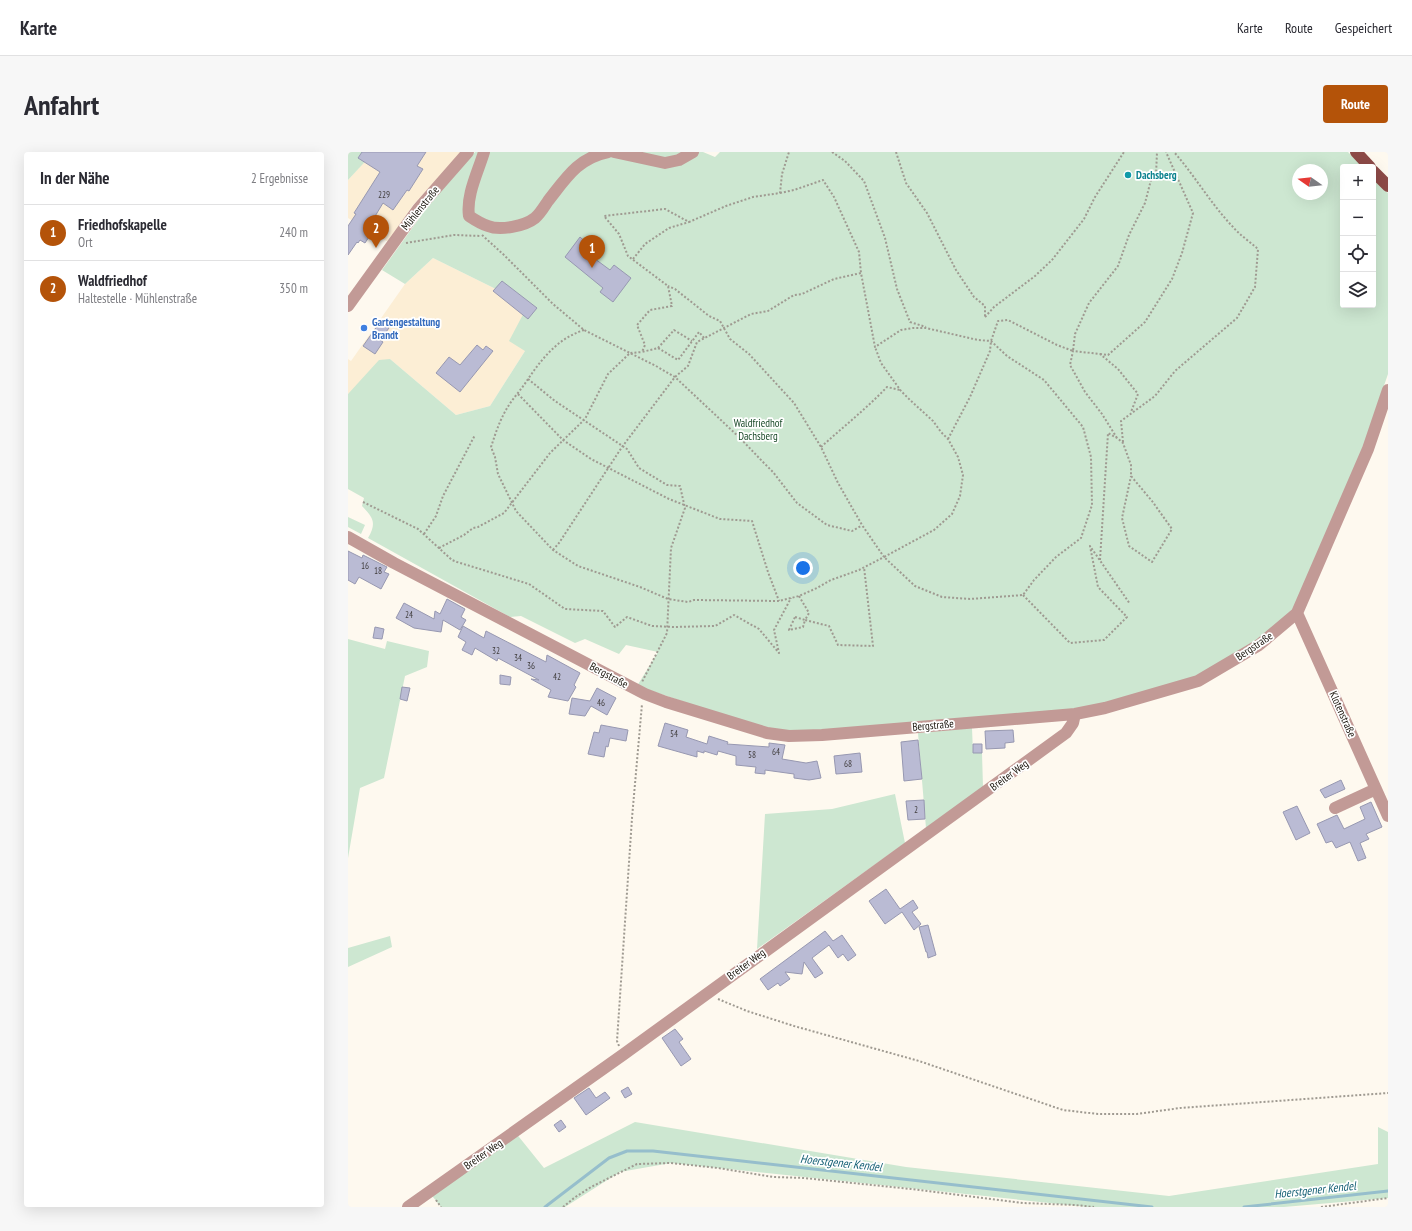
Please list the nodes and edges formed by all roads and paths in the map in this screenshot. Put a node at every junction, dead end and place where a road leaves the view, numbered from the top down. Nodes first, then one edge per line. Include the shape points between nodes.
1 (468, 152) edge
2 (484, 152) edge
3 (608, 152) edge
4 (614, 152) edge
5 (693, 152) edge
6 (790, 152) edge
7 (832, 152) edge
8 (896, 152) edge
9 (1124, 152) edge
10 (1157, 152) edge
11 (1166, 152) edge
12 (1174, 152) edge
13 (1356, 152) edge
14 (1367, 164) edge
15 (1376, 174) edge
16 (1388, 186) edge
17 (780, 193) junction
18 (688, 222) junction
19 (479, 232) dead end
20 (482, 236) junction
21 (390, 247) junction
22 (633, 259) junction
23 (861, 273) junction
24 (668, 286) junction
25 (348, 306) edge
26 (723, 328) junction
27 (926, 328) junction
28 (584, 330) junction
29 (704, 338) junction
30 (692, 341) junction
31 (991, 341) junction
32 (875, 347) junction
33 (658, 348) junction
34 (1073, 351) junction
35 (642, 352) junction
36 (630, 353) junction
37 (1100, 354) junction
38 (675, 377) junction
39 (528, 379) junction
40 (901, 390) junction
41 (1388, 390) edge
42 (518, 394) junction
43 (1131, 414) junction
44 (583, 421) junction
45 (475, 435) dead end
46 (1117, 438) junction
47 (948, 439) junction
48 (563, 440) junction
49 (1123, 443) junction
50 (622, 446) junction
51 (821, 447) junction
52 (609, 468) junction
53 (1131, 476) junction
54 (363, 502) dead end
55 (512, 503) junction
56 (684, 505) junction
57 (862, 526) junction
58 (424, 534) junction
59 (348, 537) edge
60 (439, 548) junction
61 (553, 550) junction
62 (884, 557) junction
63 (1100, 560) junction
64 (864, 567) junction
65 (1024, 595) junction
66 (798, 596) junction
67 (792, 597) junction
68 (668, 599) junction
69 (779, 600) junction
70 (1130, 604) dead end
71 (1297, 613) junction
72 (805, 620) junction
73 (668, 627) junction
74 (645, 675) dead end
75 (645, 694) junction
76 (1076, 714) junction
77 (1376, 789) junction
78 (1334, 808) dead end
79 (1388, 816) edge
80 (705, 994) junction
81 (624, 1054) junction
82 (1388, 1093) edge
83 (1388, 1198) edge
84 (408, 1207) edge
85 (563, 1207) edge
86 (1094, 1207) edge
87 (1321, 1207) edge

1 - 21 street, Mühlenstraße via 418,209
2 - 3 street via 470,196 469,216 490,227 507,228 528,223 536,217 570,173 583,162
4 - 5 street via 665,162 679,160
6 - 17 path via 782,174
7 - 27 path via 845,161 864,181 885,238 898,289 910,322 933,330
8 - 9 path via 906,183 927,213 956,270 974,297 985,306 985,317 1052,260 1084,219
10 - 34 path via 1156,175 1151,180 1145,203 1129,235 1118,266 1090,303 1075,334
11 - 37 path via 1192,213 1182,253 1172,278 1145,322 1108,355
12 - 43 path via 1233,227 1258,249 1255,287 1237,318 1175,371 1155,396
13 - 14 main road
15 - 16 main road
17 - 18 path via 753,197
17 - 23 path via 823,180 834,197 859,252
18 - 22 path via 663,232 646,244
18 - 22 path via 665,209 604,216 619,234 628,256
19 - 20 path
20 - 21 path via 454,235
20 - 28 path
21 - 25 street, Mühlenstraße
22 - 24 path
23 - 26 path via 834,279 802,294 794,295 768,311 750,314
23 - 32 path
24 - 26 path via 720,321
24 - 35 path via 672,306 650,310 637,325 645,345
26 - 29 path
26 - 51 path via 730,339 749,354 794,403
27 - 31 path
27 - 32 path via 901,330
28 - 36 path
28 - 39 path via 576,332 547,353
29 - 30 path via 699,332
29 - 38 path via 697,342 688,366
30 - 33 path via 674,330
30 - 33 path via 678,360
31 - 34 path via 998,321 1008,320
31 - 47 path via 990,350 970,397
31 - 65 path via 1007,356 1044,380 1083,428 1091,457 1092,505 1081,538 1056,557 1034,580
32 - 40 path via 881,363
33 - 35 path
34 - 37 path
34 - 46 path via 1070,365 1085,392
35 - 36 path
36 - 38 path
36 - 44 path via 608,374
37 - 43 path via 1118,369 1138,394
38 - 50 path
38 - 57 path via 740,438 797,503 827,525 852,531
39 - 42 path
39 - 44 path
40 - 47 path
40 - 51 path via 887,387 868,408
41 - 71 street, Bergstraße via 1368,449
42 - 48 path
42 - 55 path via 505,412 491,447 498,474
43 - 49 path via 1121,421
44 - 48 path
44 - 50 path
45 - 58 path via 443,496 436,516
46 - 49 path
46 - 63 path via 1108,433
47 - 62 path via 958,457 963,475 960,496 952,514 934,530
48 - 52 path
48 - 55 path
49 - 53 path via 1131,465
50 - 52 path
50 - 56 path via 627,449 639,468 667,486 680,486
51 - 57 path
52 - 56 path
52 - 61 path
53 - 53 path via 1172,529 1152,562 1129,546 1122,518
54 - 58 path via 418,528
55 - 60 path via 504,513
55 - 61 path via 516,512
56 - 68 path via 671,548
56 - 69 path via 720,519 752,521
57 - 62 path
58 - 60 path
59 - 75 street, Bergstraße
60 - 73 path via 457,562 529,584 566,609 603,611 615,628 627,617 652,626
61 - 68 path via 578,566
62 - 64 path
62 - 65 path via 915,586 942,597 970,599
63 - 65 path via 1090,546 1098,587 1127,617 1104,640 1070,643
63 - 70 path
64 - 66 path
64 - 72 path via 874,646 838,645 829,626
66 - 67 path
66 - 72 path via 809,613
67 - 69 path
67 - 73 path via 774,630 779,653 759,629 734,616 715,626
68 - 69 path via 688,602
68 - 73 path
71 - 76 street, Bergstraße via 1259,645 1198,681
71 - 77 street, Klotenstraße
72 - 72 path via 803,627 789,630 795,617
73 - 74 path
75 - 76 street, Bergstraße via 767,733 789,736
75 - 81 path via 642,701 632,818 617,1041
76 - 80 street, Breiter Weg via 1066,733
77 - 78 street
77 - 79 street, Klotenstraße
80 - 81 street, Breiter Weg
80 - 82 path via 747,1011 919,1062 1062,1110 1098,1114 1137,1114 1180,1108
81 - 84 street, Breiter Weg
83 - 87 path
85 - 86 path via 591,1187 637,1164 671,1163 773,1177

